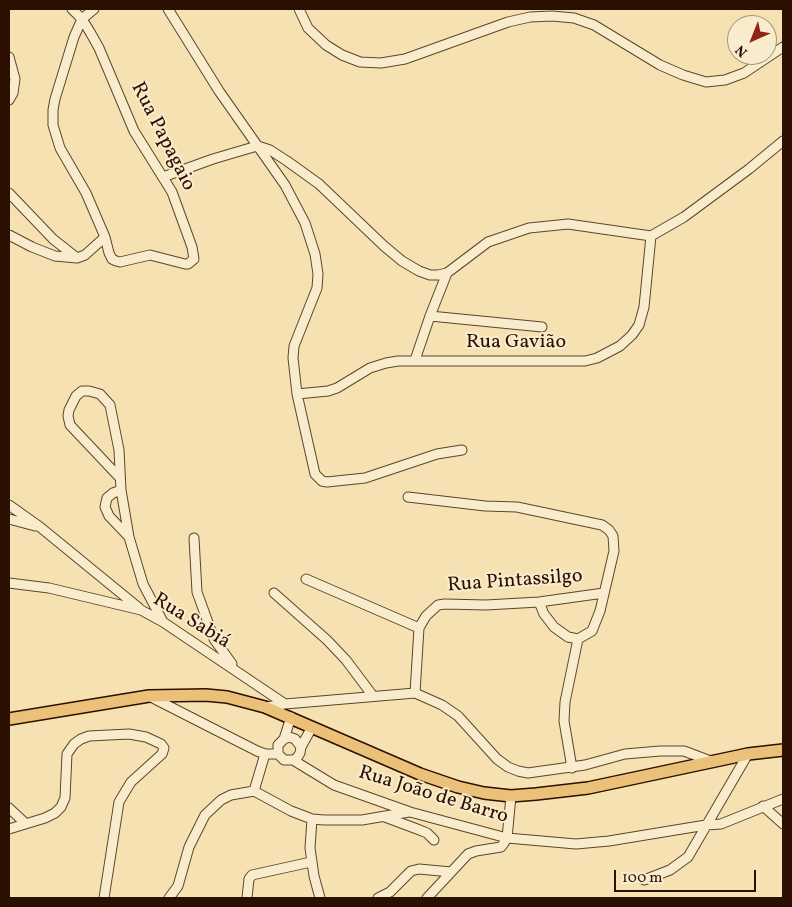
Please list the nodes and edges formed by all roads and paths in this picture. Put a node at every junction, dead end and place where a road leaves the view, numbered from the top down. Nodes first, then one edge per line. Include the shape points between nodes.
1 (72, 9) edge
2 (94, 9) edge
3 (168, 9) edge
4 (299, 9) edge
5 (82, 19) junction
6 (783, 48) edge
7 (9, 57) edge
8 (9, 100) edge
9 (783, 141) edge
10 (257, 146) junction
11 (163, 177) junction
12 (9, 193) edge
13 (9, 235) edge
14 (652, 236) junction
15 (105, 237) junction
16 (77, 258) junction
17 (448, 273) junction
18 (430, 316) junction
19 (542, 327) dead end
20 (415, 360) junction
21 (297, 394) junction
22 (462, 450) dead end
23 (120, 478) junction
24 (121, 490) junction
25 (408, 497) dead end
26 (9, 505) edge
27 (9, 519) edge
28 (40, 527) junction
29 (129, 537) junction
30 (194, 538) dead end
31 (306, 579) dead end
32 (9, 583) edge
33 (274, 593) dead end
34 (604, 593) junction
35 (539, 602) junction
36 (141, 610) junction
37 (163, 622) junction
38 (419, 628) junction
39 (578, 639) junction
40 (238, 672) junction
41 (415, 692) junction
42 (149, 696) junction
43 (373, 696) junction
44 (285, 704) junction
45 (265, 707) junction
46 (290, 718) junction
47 (11, 720) edge
48 (312, 727) junction
49 (284, 738) junction
50 (301, 747) junction
51 (783, 750) edge
52 (265, 754) junction
53 (278, 754) junction
54 (748, 754) junction
55 (293, 760) junction
56 (714, 762) junction
57 (572, 768) junction
58 (254, 791) junction
59 (511, 796) junction
60 (783, 799) edge
61 (763, 806) junction
62 (9, 808) edge
63 (410, 812) junction
64 (383, 817) junction
65 (312, 819) junction
66 (25, 824) junction
67 (783, 824) edge
68 (706, 825) junction
69 (9, 829) edge
70 (507, 838) junction
71 (434, 840) dead end
72 (311, 862) junction
73 (451, 872) junction
74 (644, 880) dead end
75 (104, 898) edge
76 (169, 898) edge
77 (247, 898) edge
78 (320, 898) edge
79 (378, 898) edge
80 (427, 898) edge

1 - 5 street, Rua Papagaio
2 - 5 street
3 - 10 street
4 - 6 street via 308,28 326,45 360,62 405,59 508,22 544,16 574,18 594,25 660,64 706,82 744,74
5 - 11 street, Rua Papagaio via 99,48 134,131
5 - 15 street via 56,99 53,124 60,148 86,192
7 - 8 street via 15,79
9 - 14 street via 684,217
10 - 11 street
10 - 17 street via 270,150 319,184 402,261 430,275
10 - 21 street via 298,207 316,261 317,288 294,346
11 - 15 street, Rua Papagaio via 178,208 194,259 188,264 150,255 120,262 112,259
12 - 16 street
13 - 16 street via 55,256
14 - 17 street via 568,224 529,228 488,242
14 - 20 street, Rua Gavião via 639,324 632,335 608,353 585,361
15 - 16 street
17 - 18 street
18 - 19 street
18 - 20 street
20 - 21 street, Rua Gavião via 370,368 328,391
21 - 22 street via 313,470 322,481 371,478 395,467
23 - 23 street via 119,450 110,404 100,394 82,391 68,410 70,425
23 - 24 street
24 - 29 street
24 - 29 street via 107,498 105,507
25 - 34 street, Rua Pintassilgo via 517,508 602,525 609,530 615,543
26 - 28 street
27 - 28 street
28 - 36 street
29 - 37 street via 143,584
30 - 40 street via 200,599 214,638
31 - 38 street
32 - 36 street, Rua Sabiá via 50,588
33 - 43 street via 346,660
34 - 35 street, Rua Pintassilgo
34 - 39 street via 596,625
35 - 38 street, Rua Pintassilgo via 445,604 431,610
35 - 39 street via 554,627 568,638
36 - 37 street, Rua Sabiá
37 - 40 street, Rua Sabiá
38 - 41 street
39 - 57 street via 564,722
40 - 44 street, Rua Sabiá
41 - 43 street
41 - 57 street via 458,716 508,767 528,773
42 - 45 main road via 206,695
42 - 47 main road
42 - 52 street, Rua João de Barro
43 - 44 street
44 - 45 street
45 - 46 main road
46 - 48 main road
46 - 49 street
48 - 50 street
48 - 59 main road via 430,778 484,793
49 - 50 street via 295,739
49 - 53 street via 278,745
50 - 55 street via 298,758
51 - 54 main road
52 - 53 street, Rua João de Barro
52 - 58 street
53 - 55 street, Rua João de Barro via 284,760
54 - 56 main road
54 - 68 street
55 - 63 street, Rua João de Barro via 334,785
56 - 57 street via 684,751 660,751 625,754
56 - 59 main road via 588,788
58 - 65 street
58 - 76 street via 221,800 205,815 189,846 178,886
59 - 70 street
60 - 61 street, Rua João de Barro
61 - 67 street
61 - 68 street, Rua João de Barro via 727,823
62 - 66 street
63 - 64 street
63 - 70 street, Rua João de Barro
64 - 65 street via 340,821
64 - 71 street via 427,833
65 - 72 street
66 - 69 street
66 - 75 street via 45,818 61,807 65,798 67,754 81,739 129,734 146,737 164,748 162,754 131,782 119,802
68 - 70 street, Rua João de Barro via 576,844
68 - 74 street via 688,857 670,870
70 - 73 street via 501,847 468,854
72 - 77 street via 252,875
72 - 78 street
73 - 79 street via 419,868
73 - 80 street

